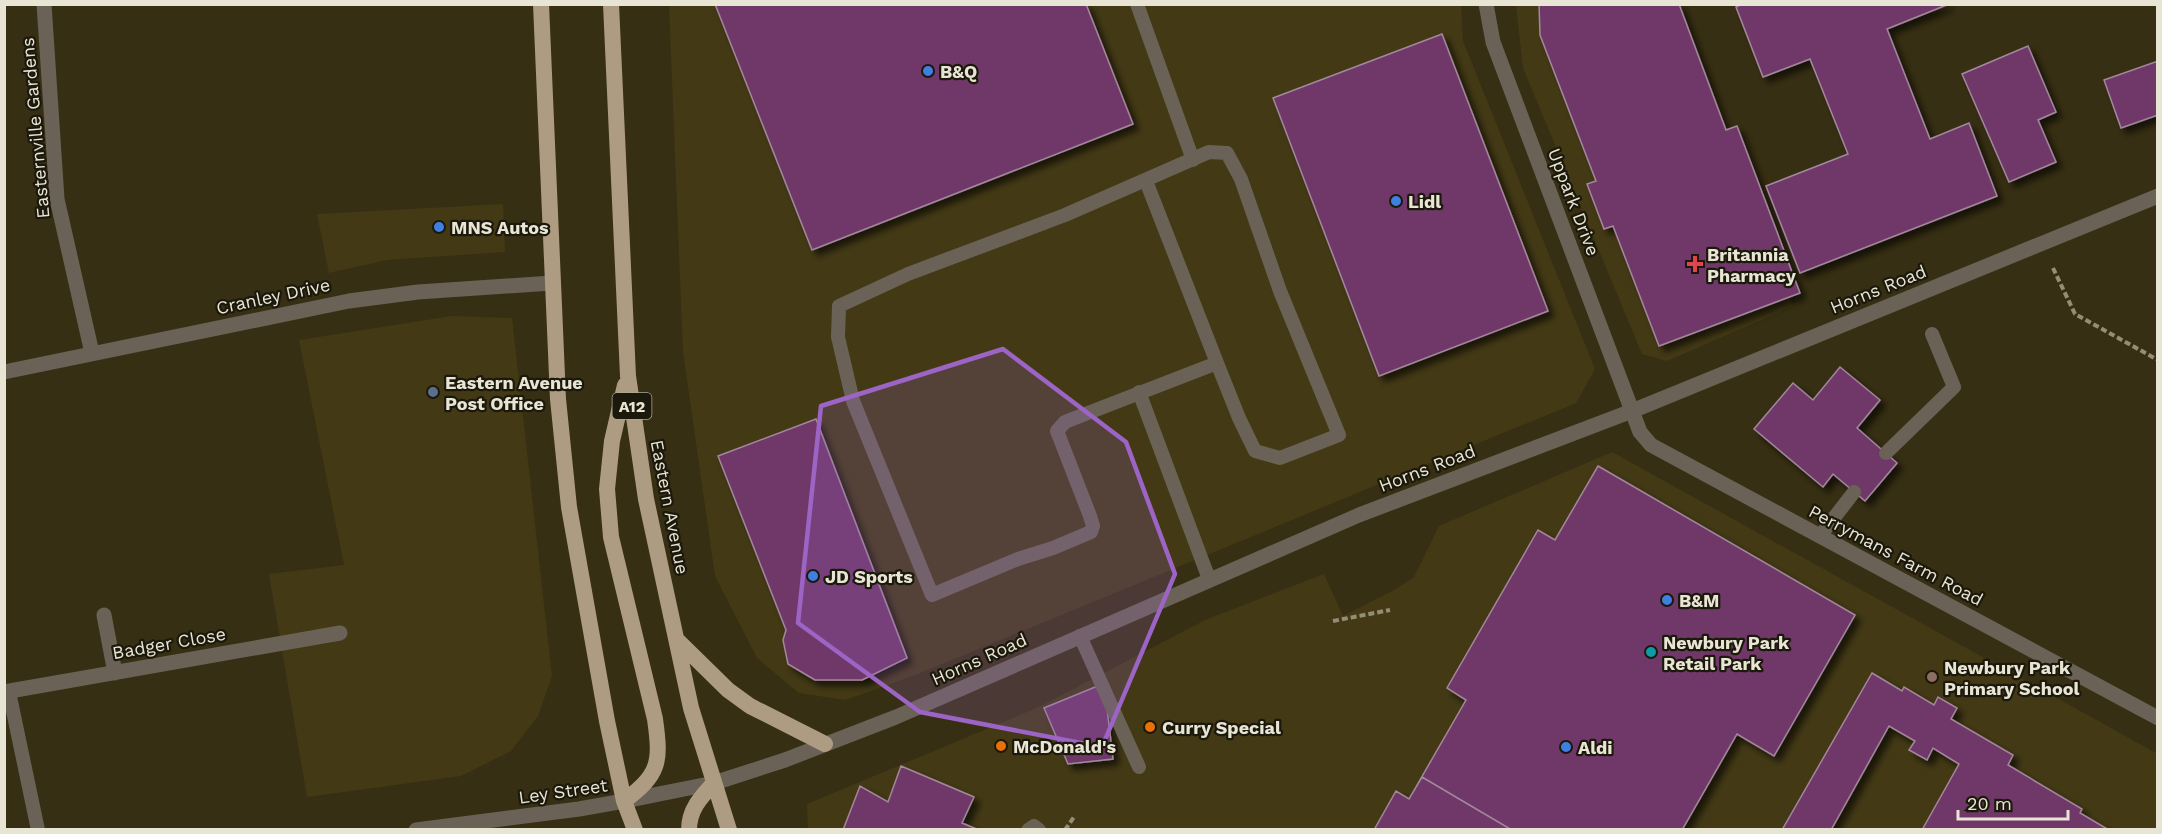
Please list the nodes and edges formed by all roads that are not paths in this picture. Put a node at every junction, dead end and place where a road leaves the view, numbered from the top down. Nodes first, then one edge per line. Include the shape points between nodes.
1 (44, 4) edge
2 (541, 4) edge
3 (611, 4) edge
4 (1137, 4) edge
5 (1486, 4) edge
6 (1193, 160) junction
7 (1146, 181) junction
8 (2156, 199) edge
9 (552, 283) junction
10 (1932, 334) dead end
11 (92, 353) junction
12 (1217, 363) junction
13 (4, 372) edge
14 (628, 376) junction
15 (1139, 392) junction
16 (1632, 411) junction
17 (1886, 453) dead end
18 (1854, 492) dead end
19 (1820, 536) junction
20 (1209, 579) junction
21 (104, 615) dead end
22 (340, 633) dead end
23 (1080, 636) junction
24 (676, 639) junction
25 (115, 673) junction
26 (7, 692) edge
27 (2157, 718) edge
28 (825, 744) junction
29 (1139, 767) dead end
30 (714, 783) junction
31 (624, 801) junction
32 (38, 830) edge
33 (416, 830) edge
34 (635, 830) edge
35 (689, 830) edge
36 (729, 830) edge
37 (1028, 830) edge
38 (1039, 830) edge

1 - 11 street, Easternville Gardens via 57,199
2 - 9 highway
3 - 14 highway, Eastern Avenue / A12
4 - 6 lane
5 - 16 street, Uppark Drive via 1493,42
6 - 7 lane
6 - 12 lane via 1209,152 1227,153 1339,435 1280,458 1255,451
7 - 12 lane
7 - 15 lane via 908,274 839,306 838,316 838,337 853,401 932,595 1090,532 1090,516 1057,431 1065,422
8 - 16 street, Horns Road
9 - 11 street, Cranley Drive via 349,301
9 - 31 highway via 569,507
10 - 17 lane via 1954,387
11 - 13 street, Cranley Drive
12 - 15 lane
14 - 24 highway, Eastern Avenue / A12 via 645,499
14 - 31 highway via 612,441 607,489 611,537 659,748 654,773
15 - 20 lane
16 - 19 street, Perrymans Farm Road via 1640,432 1651,445
16 - 20 street, Horns Road via 1359,515
18 - 19 lane
19 - 27 street, Perrymans Farm Road
20 - 23 street, Horns Road
21 - 25 street
22 - 25 street, Badger Close
23 - 28 street, Horns Road
23 - 29 lane
24 - 28 highway via 742,701
24 - 30 highway, Eastern Avenue / A12 via 691,708
25 - 26 street, Badger Close
26 - 32 lane
28 - 30 street, Horns Road
30 - 31 street, Ley Street
30 - 35 highway via 696,802
30 - 36 highway, Eastern Avenue / A12
31 - 33 street, Ley Street
31 - 34 highway
37 - 38 lane via 1034,826

